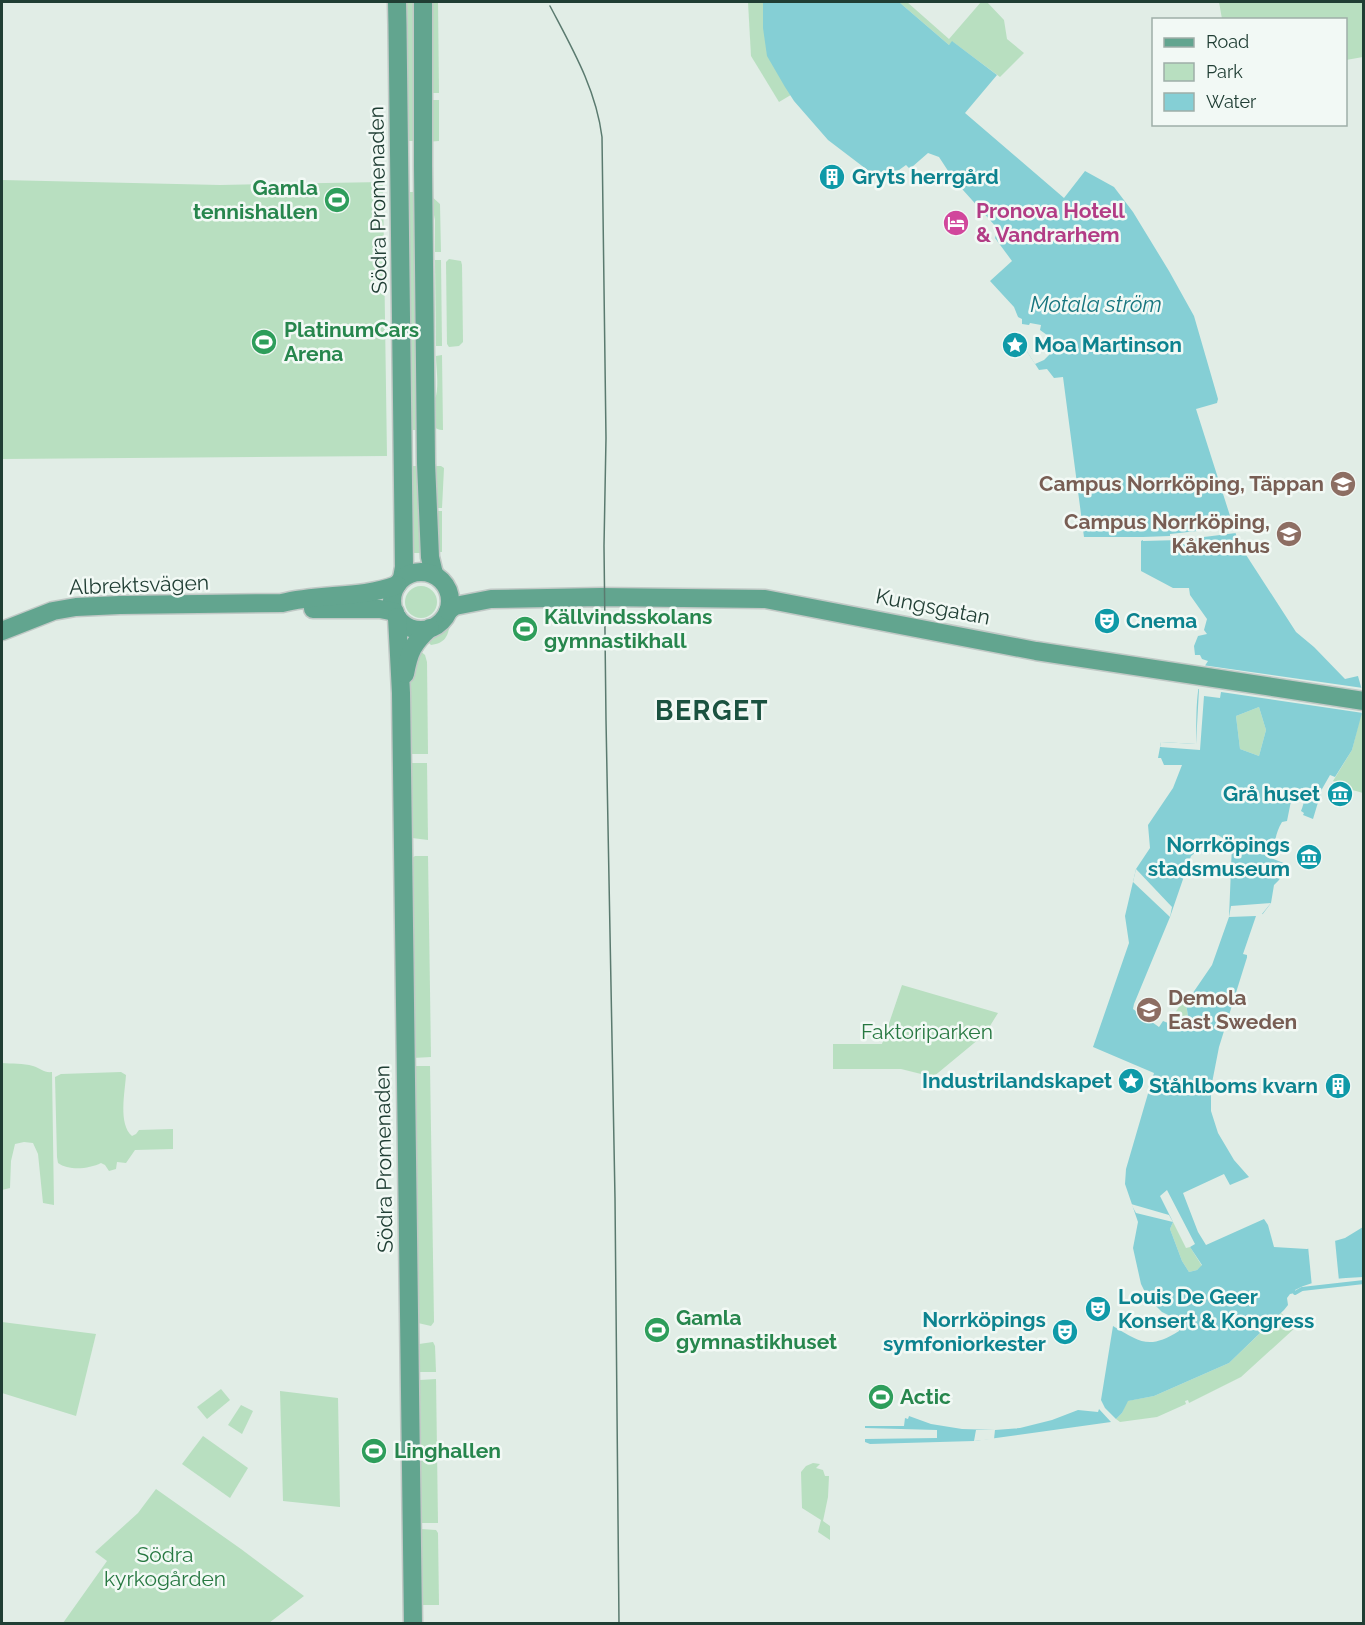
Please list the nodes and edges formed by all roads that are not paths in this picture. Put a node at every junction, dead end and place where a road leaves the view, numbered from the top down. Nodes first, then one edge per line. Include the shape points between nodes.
1 (397, 2) edge
2 (423, 2) edge
3 (434, 574) junction
4 (400, 582) junction
5 (449, 590) junction
6 (491, 599) junction
7 (282, 603) junction
8 (448, 611) junction
9 (396, 615) junction
10 (430, 628) junction
11 (2, 631) edge
12 (401, 693) junction
13 (1364, 701) edge
14 (413, 1623) edge

1 - 4 main road, Södra Promenaden via 404,441 404,567
2 - 3 main road via 426,463
3 - 4 main road via 419,572
3 - 5 main road
4 - 7 main road, Albrektsvägen via 364,594
4 - 9 main road via 393,603
5 - 6 main road, Kungsgatan
5 - 8 main road
6 - 8 main road, Kungsgatan
6 - 13 main road, Kungsgatan via 765,599 1036,651
7 - 9 main road, Albrektsvägen via 300,609 380,609
7 - 11 main road, Albrektsvägen via 76,607 53,611
8 - 10 main road via 440,623
9 - 10 main road via 412,628
9 - 12 main road, Södra Promenaden
10 - 12 main road, Södra Promenaden via 410,651
12 - 14 main road, Södra Promenaden

